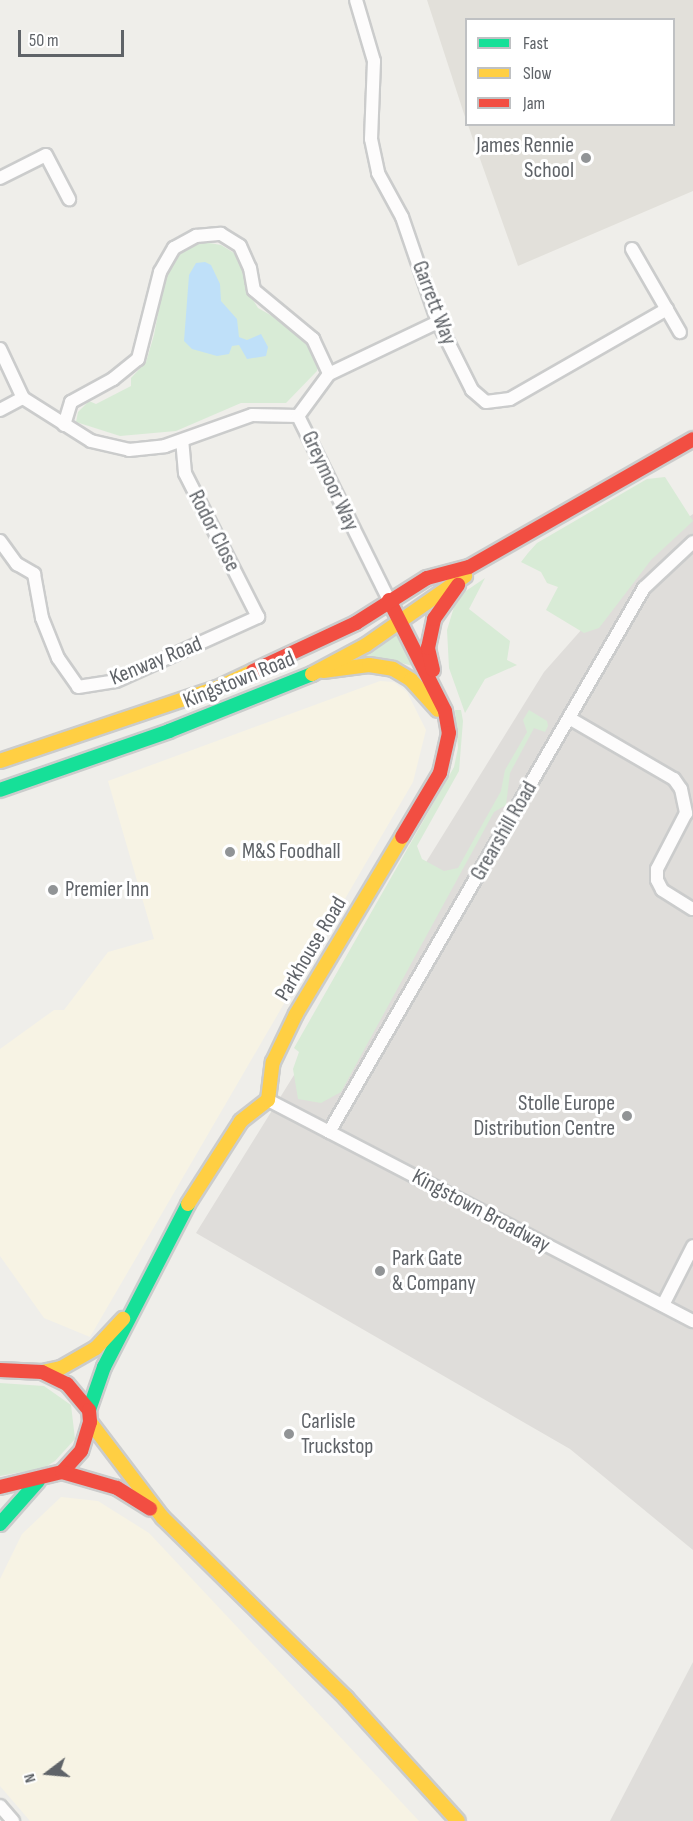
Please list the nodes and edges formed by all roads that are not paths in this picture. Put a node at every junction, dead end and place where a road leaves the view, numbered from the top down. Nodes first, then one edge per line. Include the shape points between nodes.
1 (356, 0) edge
2 (0, 178) edge
3 (69, 199) dead end
4 (632, 249) dead end
5 (667, 309) junction
6 (438, 322) junction
7 (680, 332) dead end
8 (0, 349) edge
9 (329, 374) junction
10 (23, 398) junction
11 (0, 410) edge
12 (298, 416) junction
13 (64, 425) junction
14 (693, 439) edge
15 (182, 441) junction
16 (0, 541) edge
17 (693, 542) edge
18 (469, 567) junction
19 (461, 582) junction
20 (389, 600) junction
21 (258, 617) joint
22 (399, 619) junction
23 (314, 673) junction
24 (436, 688) junction
25 (569, 718) junction
26 (448, 733) junction
27 (0, 761) edge
28 (0, 790) edge
29 (693, 909) edge
30 (268, 1100) junction
31 (329, 1132) junction
32 (693, 1246) edge
33 (663, 1305) junction
34 (134, 1307) junction
35 (693, 1321) edge
36 (0, 1355) edge
37 (7, 1370) edge
38 (42, 1372) junction
39 (89, 1416) junction
40 (62, 1472) junction
41 (38, 1481) junction
42 (0, 1487) edge
43 (164, 1518) junction
44 (0, 1524) edge
45 (0, 1806) edge
46 (13, 1821) edge
47 (458, 1821) edge

1 - 6 street, Garrett Way via 374,61 371,139 378,173 402,217
2 - 3 street via 46,154
4 - 5 street
5 - 6 street, Garrett Way via 510,399 486,402 472,390
5 - 7 street
6 - 9 street
8 - 10 street
9 - 12 street
9 - 13 street via 313,339 254,290 240,246 221,234 196,236 174,248 160,272 138,359 113,379 71,402
10 - 11 street
10 - 13 street, Greymoor Way
12 - 15 street, Greymoor Way via 252,415
12 - 20 street, Greymoor Way
13 - 15 street, Greymoor Way via 91,441 129,450
14 - 18 main road, Kingstown Road
15 - 21 street, Rodor Close via 185,473
16 - 21 street, Kenway Road via 17,564 34,574 42,618 58,658 78,687 116,681
17 - 25 street, Grearshill Road via 644,588
18 - 19 main road
18 - 20 main road, Kingstown Road via 427,578
19 - 22 main road, Kingstown Road via 445,588
19 - 24 main road via 434,619 428,648
20 - 22 main road, Parkhouse Road
20 - 27 main road, Kingstown Road via 356,623 217,688
22 - 23 main road, Kingstown Road via 366,645
22 - 24 main road, Parkhouse Road
23 - 26 main road via 369,665 393,669 435,702
23 - 28 main road, Kingstown Road via 169,731
24 - 26 main road, Parkhouse Road
25 - 29 street via 674,779 681,789 686,813 657,869 657,880 662,890
25 - 31 street, Grearshill Road
26 - 30 main road, Parkhouse Road via 440,773 296,1014 273,1062
30 - 31 street, Kingstown Broadway
30 - 34 main road via 241,1121 198,1186
31 - 33 street, Kingstown Broadway
32 - 33 street
33 - 35 street, Kingstown Broadway
34 - 38 main road via 96,1348 68,1365
34 - 39 main road via 104,1367
36 - 37 main road
37 - 38 main road
38 - 39 main road via 67,1384
39 - 40 main road via 81,1451
39 - 43 main road
40 - 41 main road
40 - 43 main road via 117,1488
41 - 42 main road
41 - 44 main road
43 - 47 main road via 346,1698
45 - 46 street

